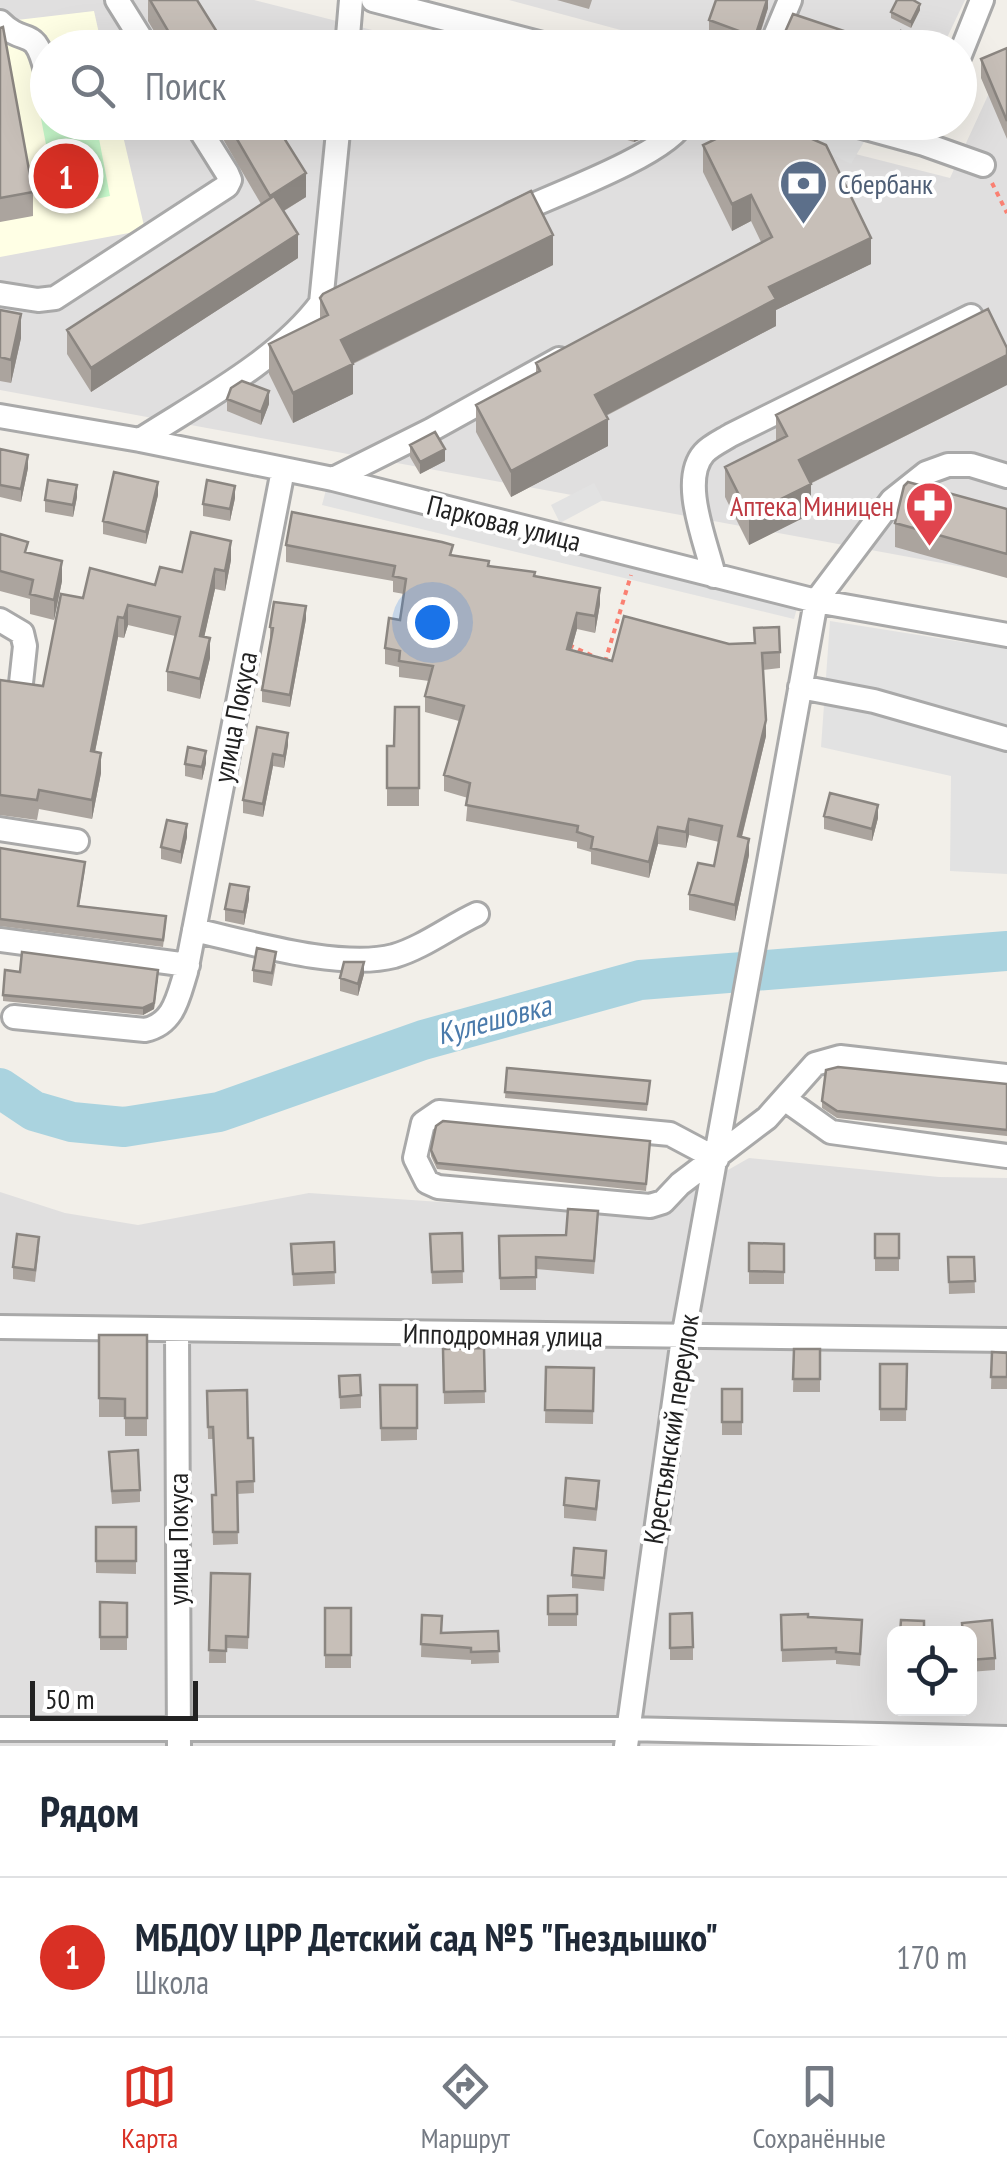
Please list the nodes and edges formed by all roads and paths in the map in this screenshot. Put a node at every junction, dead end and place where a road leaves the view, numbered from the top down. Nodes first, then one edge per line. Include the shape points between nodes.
1 (116, 0) edge
2 (352, 0) edge
3 (374, 0) edge
4 (790, 0) edge
5 (982, 0) edge
6 (0, 22) edge
7 (135, 30) edge
8 (349, 30) edge
9 (489, 30) edge
10 (778, 30) edge
11 (970, 30) edge
12 (30, 37) edge
13 (206, 140) edge
14 (337, 140) edge
15 (668, 140) edge
16 (940, 140) edge
17 (983, 165) joint
18 (1007, 213) edge
19 (492, 223) edge
20 (0, 294) edge
21 (972, 316) edge
22 (576, 350) edge
23 (0, 416) edge
24 (140, 440) junction
25 (283, 470) junction
26 (1007, 476) edge
27 (333, 479) junction
28 (637, 556) junction
29 (714, 576) junction
30 (816, 601) junction
31 (0, 620) edge
32 (1007, 635) edge
33 (557, 638) edge
34 (21, 683) edge
35 (800, 687) junction
36 (1007, 739) edge
37 (0, 829) edge
38 (77, 841) dead end
39 (477, 914) dead end
40 (194, 930) junction
41 (0, 940) edge
42 (188, 964) junction
43 (14, 1016) dead end
44 (1007, 1076) edge
45 (786, 1100) junction
46 (1007, 1156) edge
47 (717, 1159) junction
48 (0, 1327) edge
49 (177, 1331) junction
50 (683, 1338) junction
51 (1007, 1340) edge
52 (0, 1729) edge
53 (179, 1737) edge
54 (626, 1738) edge
55 (1007, 1738) edge

1 - 7 street
2 - 8 street
3 - 9 street
4 - 10 street
5 - 11 street
6 - 12 street
13 - 20 street via 228,186 55,298
14 - 24 street via 320,303 304,325 230,382
15 - 19 street
16 - 17 street
17 - 18 path
21 - 29 street via 703,454 693,496
22 - 27 street
23 - 24 street, Парковая улица
24 - 25 street, Парковая улица
25 - 27 street, Парковая улица
25 - 40 street, улица Покуса
26 - 30 street via 971,465 926,473 892,500
27 - 28 street, Парковая улица
28 - 29 street, Парковая улица
28 - 33 path via 605,662
29 - 30 street, Парковая улица
30 - 32 street, Парковая улица
30 - 35 street, Крестьянский переулок
31 - 34 street via 22,633
35 - 36 street
35 - 47 street, Крестьянский переулок
37 - 38 street
39 - 40 street via 412,948 369,960
40 - 42 street, улица Покуса
41 - 42 street
42 - 43 street, улица Покуса via 173,1012 159,1028
44 - 45 street via 840,1057 815,1064
45 - 46 street via 831,1132
45 - 47 street
47 - 47 street via 670,1134 439,1112 423,1124 414,1158 427,1182 438,1187 650,1206
47 - 50 street, Крестьянский переулок
48 - 49 street, Ипподромная улица
49 - 50 street, Ипподромная улица
49 - 53 street, улица Покуса
50 - 51 street, Ипподромная улица
50 - 54 street, Крестьянский переулок
52 - 53 street
53 - 54 street
54 - 55 street

